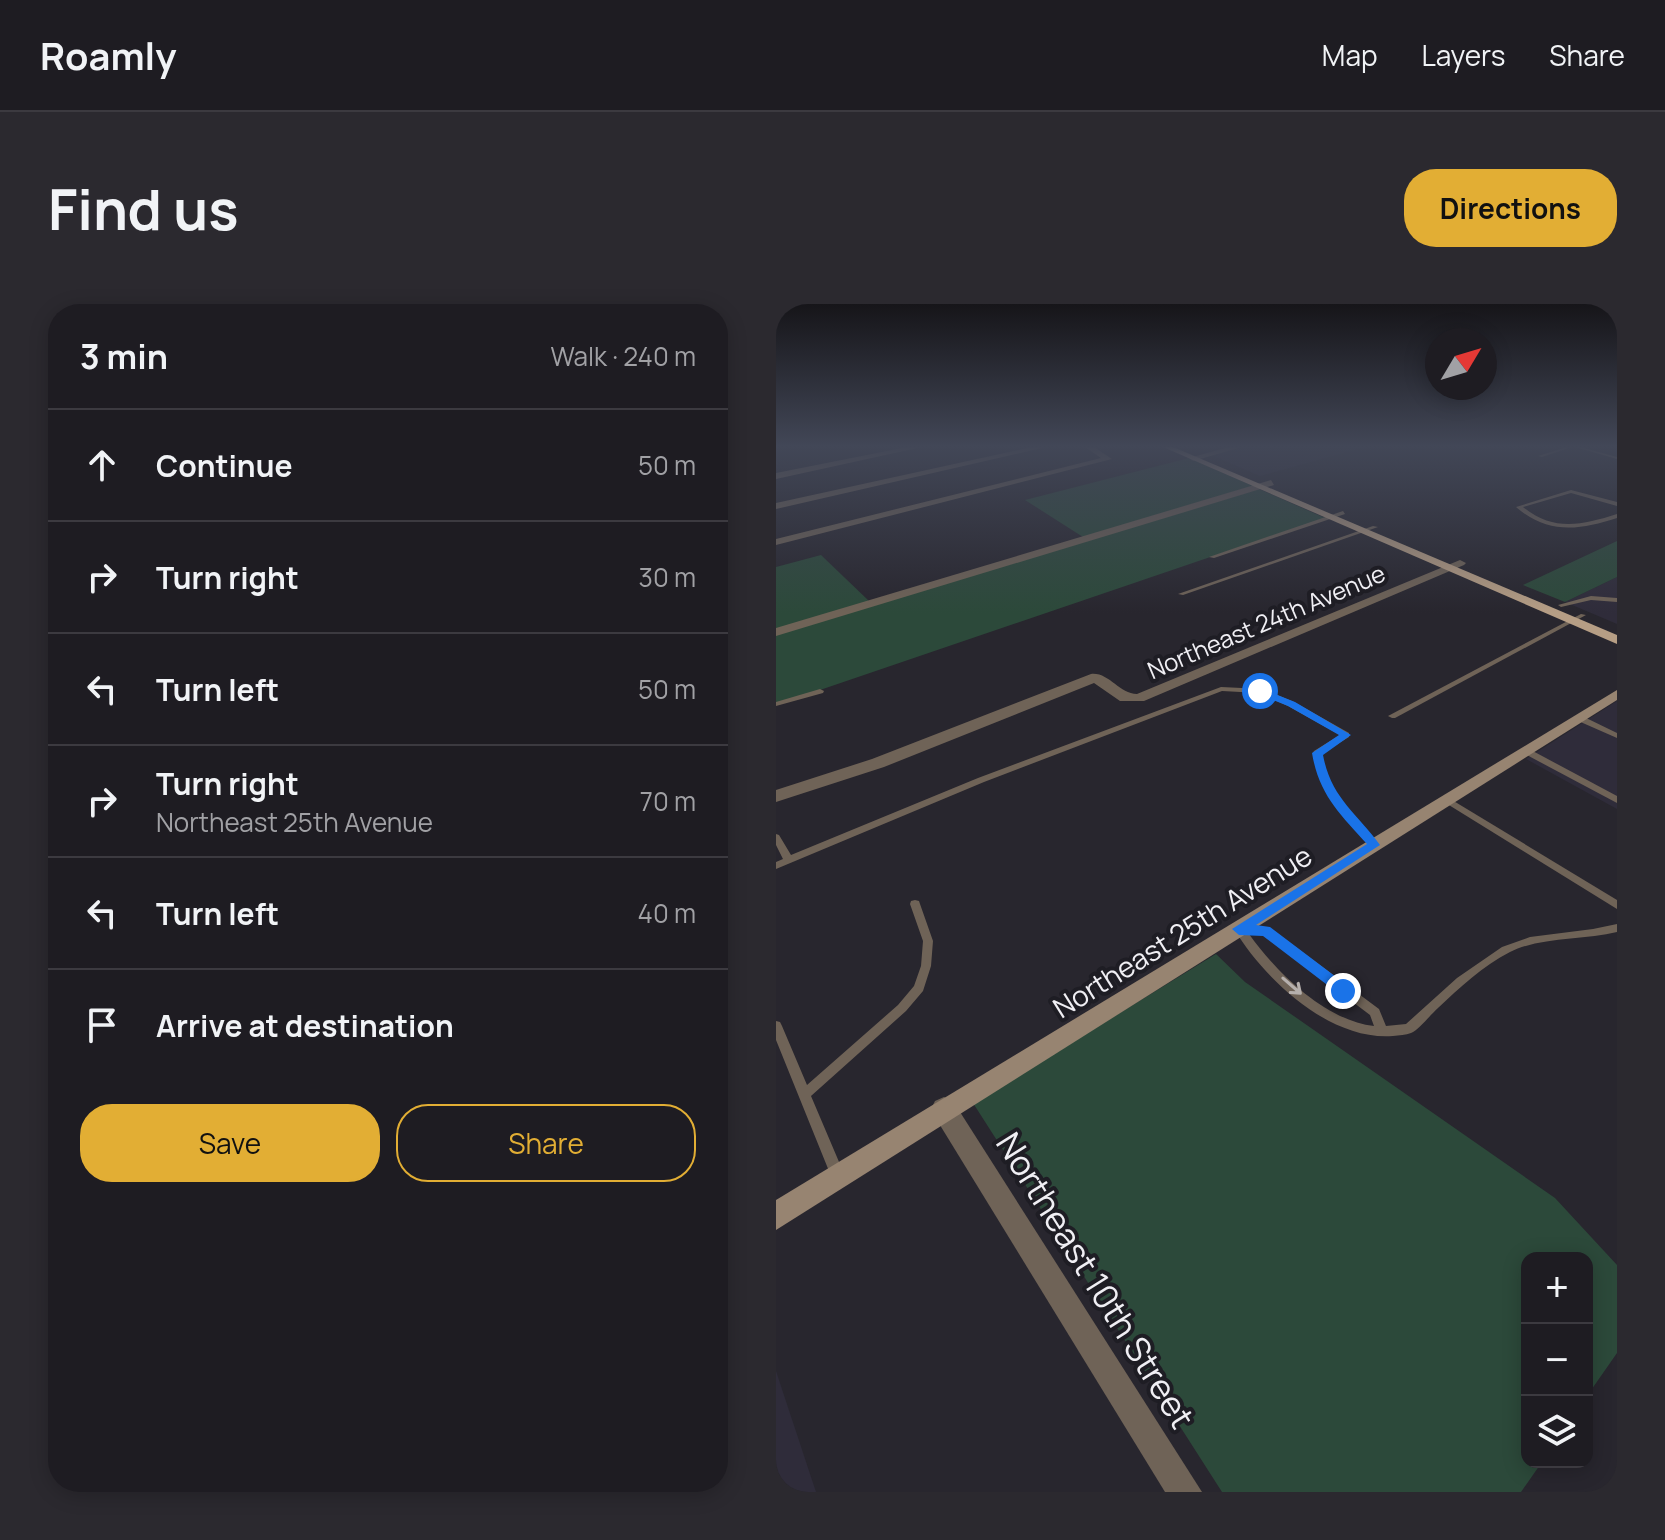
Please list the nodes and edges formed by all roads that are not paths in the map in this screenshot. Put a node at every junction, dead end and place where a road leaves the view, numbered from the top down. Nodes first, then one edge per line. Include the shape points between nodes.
1 (934, 502) edge
2 (1204, 502) edge
3 (1308, 502) edge
4 (1534, 502) edge
5 (1337, 515) junction
6 (1617, 516) edge
7 (1369, 529) junction
8 (776, 542) edge
9 (1212, 557) dead end
10 (1454, 565) junction
11 (1181, 594) dead end
12 (1616, 602) edge
13 (1561, 605) junction
14 (1577, 618) junction
15 (1617, 629) edge
16 (776, 632) edge
17 (1617, 640) edge
18 (820, 691) dead end
19 (1617, 694) edge
20 (776, 704) edge
21 (1392, 716) dead end
22 (1579, 718) junction
23 (1617, 736) edge
24 (1526, 751) junction
25 (776, 796) edge
26 (1447, 800) junction
27 (1617, 800) edge
28 (776, 837) edge
29 (1374, 845) junction
30 (789, 860) junction
31 (776, 866) edge
32 (915, 904) dead end
33 (1617, 905) edge
34 (1617, 928) edge
35 (1239, 929) junction
36 (776, 1026) edge
37 (1382, 1032) junction
38 (804, 1095) junction
39 (944, 1109) junction
40 (838, 1176) junction
41 (776, 1216) edge
42 (1185, 1492) edge

1 - 8 street
2 - 16 street
3 - 5 main road
4 - 6 lane via 1519,507 1529,516 1565,528
5 - 7 main road
5 - 9 lane
7 - 10 main road
7 - 11 lane
10 - 13 main road
10 - 14 main road
10 - 25 street, Northeast 24th Avenue via 1139,698 1125,698 1096,677 878,763
12 - 13 lane via 1591,598
13 - 14 main road
14 - 15 main road
14 - 17 main road
14 - 21 lane
18 - 20 lane
19 - 22 main road, Northeast 25th Avenue
22 - 23 lane
22 - 24 main road, Northeast 25th Avenue
24 - 26 main road, Northeast 25th Avenue
24 - 27 lane
26 - 29 main road, Northeast 25th Avenue
26 - 33 lane
28 - 30 lane
29 - 30 lane via 1330,795 1321,774 1317,753 1346,735 1260,691 1221,689
29 - 35 main road, Northeast 25th Avenue
30 - 31 lane
32 - 38 lane via 928,941 919,988
34 - 37 lane via 1516,945 1430,1006 1409,1029
35 -> 37 lane via 1255,954 1312,1004 1349,1026
35 - 37 lane via 1266,931 1287,946 1375,1012
35 - 39 main road, Northeast 25th Avenue
36 - 38 lane
38 - 40 lane
39 - 40 main road, Northeast 25th Avenue
39 - 42 street, Northeast 10th Street
40 - 41 main road, Northeast 25th Avenue

